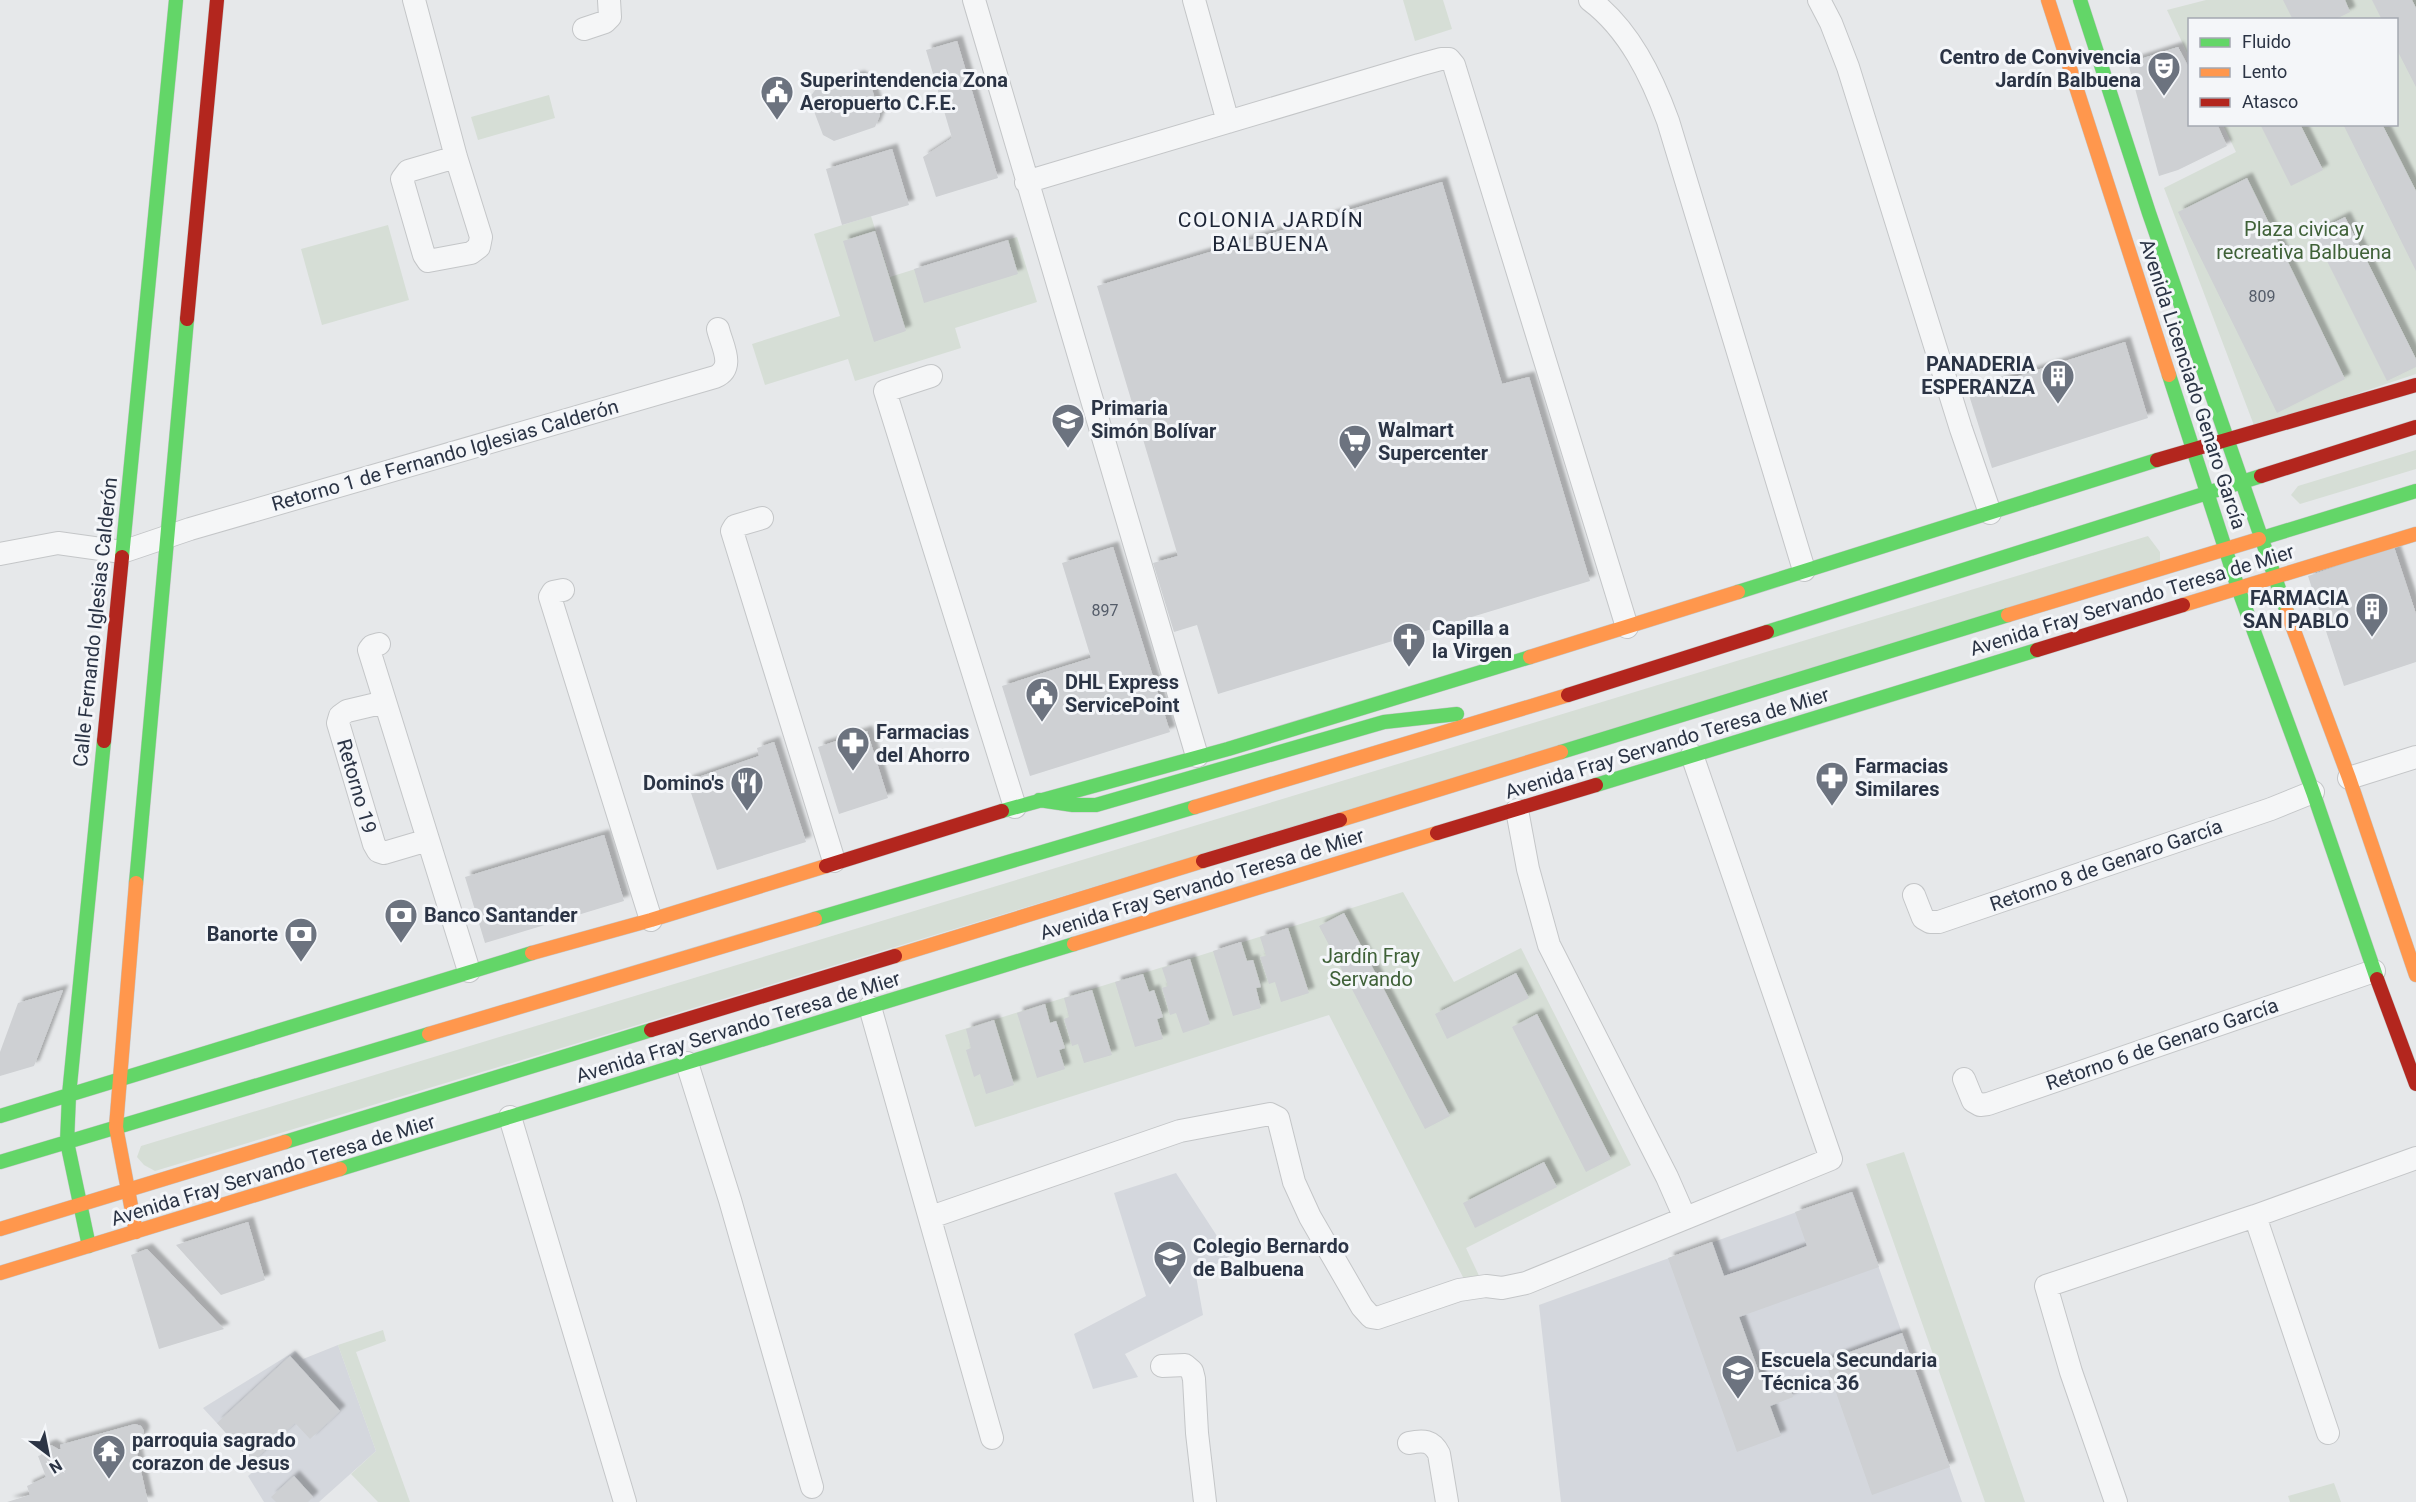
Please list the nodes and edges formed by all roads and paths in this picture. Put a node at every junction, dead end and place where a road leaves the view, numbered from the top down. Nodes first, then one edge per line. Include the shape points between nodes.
1 (176, 0) edge
2 (217, 0) edge
3 (414, 0) edge
4 (609, 0) edge
5 (974, 0) edge
6 (1194, 0) edge
7 (1590, 0) edge
8 (1819, 0) edge
9 (2048, 0) edge
10 (2080, 0) edge
11 (584, 28) dead end
12 (2074, 34) junction
13 (1228, 122) junction
14 (456, 157) junction
15 (1026, 182) junction
16 (718, 329) dead end
17 (931, 376) dead end
18 (2416, 385) edge
19 (2416, 427) edge
20 (2227, 438) junction
21 (2194, 448) junction
22 (2242, 482) junction
23 (2416, 491) edge
24 (2209, 494) junction
25 (1990, 513) junction
26 (762, 518) dead end
27 (2416, 534) edge
28 (167, 537) junction
29 (2260, 538) junction
30 (2226, 548) junction
31 (122, 552) junction
32 (0, 554) edge
33 (1804, 570) junction
34 (2274, 578) junction
35 (2238, 588) junction
36 (562, 590) dead end
37 (1627, 627) junction
38 (379, 644) dead end
39 (385, 702) junction
40 (1519, 710) junction
41 (1692, 755) junction
42 (1197, 756) junction
43 (2416, 757) edge
44 (2349, 778) junction
45 (2313, 792) junction
46 (1039, 800) junction
47 (1015, 807) junction
48 (1517, 810) junction
49 (428, 840) junction
50 (834, 861) junction
51 (1914, 895) dead end
52 (651, 920) junction
53 (2414, 962) edge
54 (2374, 970) junction
55 (469, 971) junction
56 (870, 1007) junction
57 (687, 1063) junction
58 (1964, 1079) dead end
59 (119, 1081) junction
60 (2416, 1082) edge
61 (69, 1095) junction
62 (0, 1116) edge
63 (510, 1117) junction
64 (116, 1127) junction
65 (67, 1142) junction
66 (2416, 1158) edge
67 (0, 1162) edge
68 (128, 1190) junction
69 (80, 1204) junction
70 (2255, 1216) junction
71 (931, 1217) junction
72 (1685, 1218) junction
73 (0, 1229) edge
74 (136, 1232) junction
75 (89, 1246) junction
76 (0, 1273) edge
77 (1162, 1366) dead end
78 (2328, 1433) dead end
79 (992, 1438) dead end
80 (1409, 1443) dead end
81 (812, 1487) dead end
82 (626, 1502) edge
83 (1205, 1502) edge
84 (1447, 1502) edge
85 (2116, 1502) edge

1 - 31 street, Calle Fernando Iglesias Calderón
2 - 28 street
3 - 14 street
4 - 11 street via 610,17
5 - 15 street
6 - 13 street
7 - 33 street via 1622,34 1656,89
8 - 25 street via 1848,67
9 - 12 street, Avenida Licenciado Genaro García
10 - 12 street, Avenida Licenciado Genaro García
12 - 20 street, Avenida Licenciado Genaro García via 2149,213
12 - 21 street, Avenida Licenciado Genaro García
13 - 15 street
13 - 37 street via 1441,59 1449,59 1454,65
14 - 14 street via 408,171 402,178 428,261 471,253 481,242
15 - 42 street
16 - 28 street, Retorno 1 de Fernando Iglesias Calderón via 727,361 723,374
17 - 47 street via 885,392
18 - 20 street
19 - 22 street
20 - 21 street
20 - 22 street, Avenida Licenciado Genaro García
21 - 24 street, Avenida Licenciado Genaro García
21 - 25 street
22 - 24 street
22 - 29 street, Avenida Licenciado Genaro García
23 - 29 street, Avenida Fray Servando Teresa de Mier
24 - 30 street, Avenida Licenciado Genaro García
24 - 40 street
25 - 33 street
26 - 50 street via 735,526 732,531
27 - 34 street, Avenida Fray Servando Teresa de Mier
28 - 31 street, Retorno 1 de Fernando Iglesias Calderón
28 - 59 street
29 - 30 street, Avenida Fray Servando Teresa de Mier
29 - 34 street, Avenida Licenciado Genaro García
30 - 35 street, Avenida Licenciado Genaro García
30 - 68 street, Avenida Fray Servando Teresa de Mier
31 - 32 street via 58,543
31 - 61 street, Calle Fernando Iglesias Calderón
33 - 37 street
34 - 35 street, Avenida Fray Servando Teresa de Mier
34 - 44 street, Avenida Licenciado Genaro García
35 - 41 street, Avenida Fray Servando Teresa de Mier
35 - 45 street, Avenida Licenciado Genaro García
36 - 52 street via 552,592 550,597
37 - 42 street
38 - 39 street via 369,651
39 - 49 street
39 - 49 street, Retorno 19 via 346,711 338,723 374,844 384,853
40 - 46 street via 1384,722 1096,805
40 - 64 street
41 - 48 street, Avenida Fray Servando Teresa de Mier
41 - 72 street via 1831,1159
42 - 46 street
43 - 44 street
44 - 53 street, Avenida Licenciado Genaro García
45 - 51 street, Retorno 8 de Genaro García via 1939,922 1923,918
45 - 54 street, Avenida Licenciado Genaro García
46 - 47 street
47 - 50 street
48 - 56 street, Avenida Fray Servando Teresa de Mier
48 - 72 street via 1527,869 1552,954
49 - 55 street
50 - 52 street
52 - 55 street
54 - 58 street, Retorno 6 de Genaro García via 1988,1104 1973,1101
54 - 60 street, Avenida Licenciado Genaro García
55 - 59 street
56 - 57 street, Avenida Fray Servando Teresa de Mier
56 - 71 street
57 - 63 street, Avenida Fray Servando Teresa de Mier
57 - 81 street
59 - 61 street
59 - 64 street
61 - 62 street
61 - 65 street, Calle Fernando Iglesias Calderón
63 - 74 street, Avenida Fray Servando Teresa de Mier
63 - 82 street
64 - 65 street
64 - 68 street
65 - 67 street
65 - 69 street, Calle Fernando Iglesias Calderón
66 - 70 street
68 - 69 street, Avenida Fray Servando Teresa de Mier
68 - 74 street
69 - 73 street, Avenida Fray Servando Teresa de Mier
69 - 75 street, Calle Fernando Iglesias Calderón
70 - 78 street
70 - 85 street via 2046,1286
71 - 72 street via 1180,1131 1270,1114 1278,1118 1294,1182 1310,1217 1371,1317 1459,1290 1526,1283
71 - 79 street
74 - 75 street, Avenida Fray Servando Teresa de Mier
75 - 76 street, Avenida Fray Servando Teresa de Mier
77 - 83 street via 1185,1365 1192,1371
80 - 84 street via 1429,1442 1436,1447

